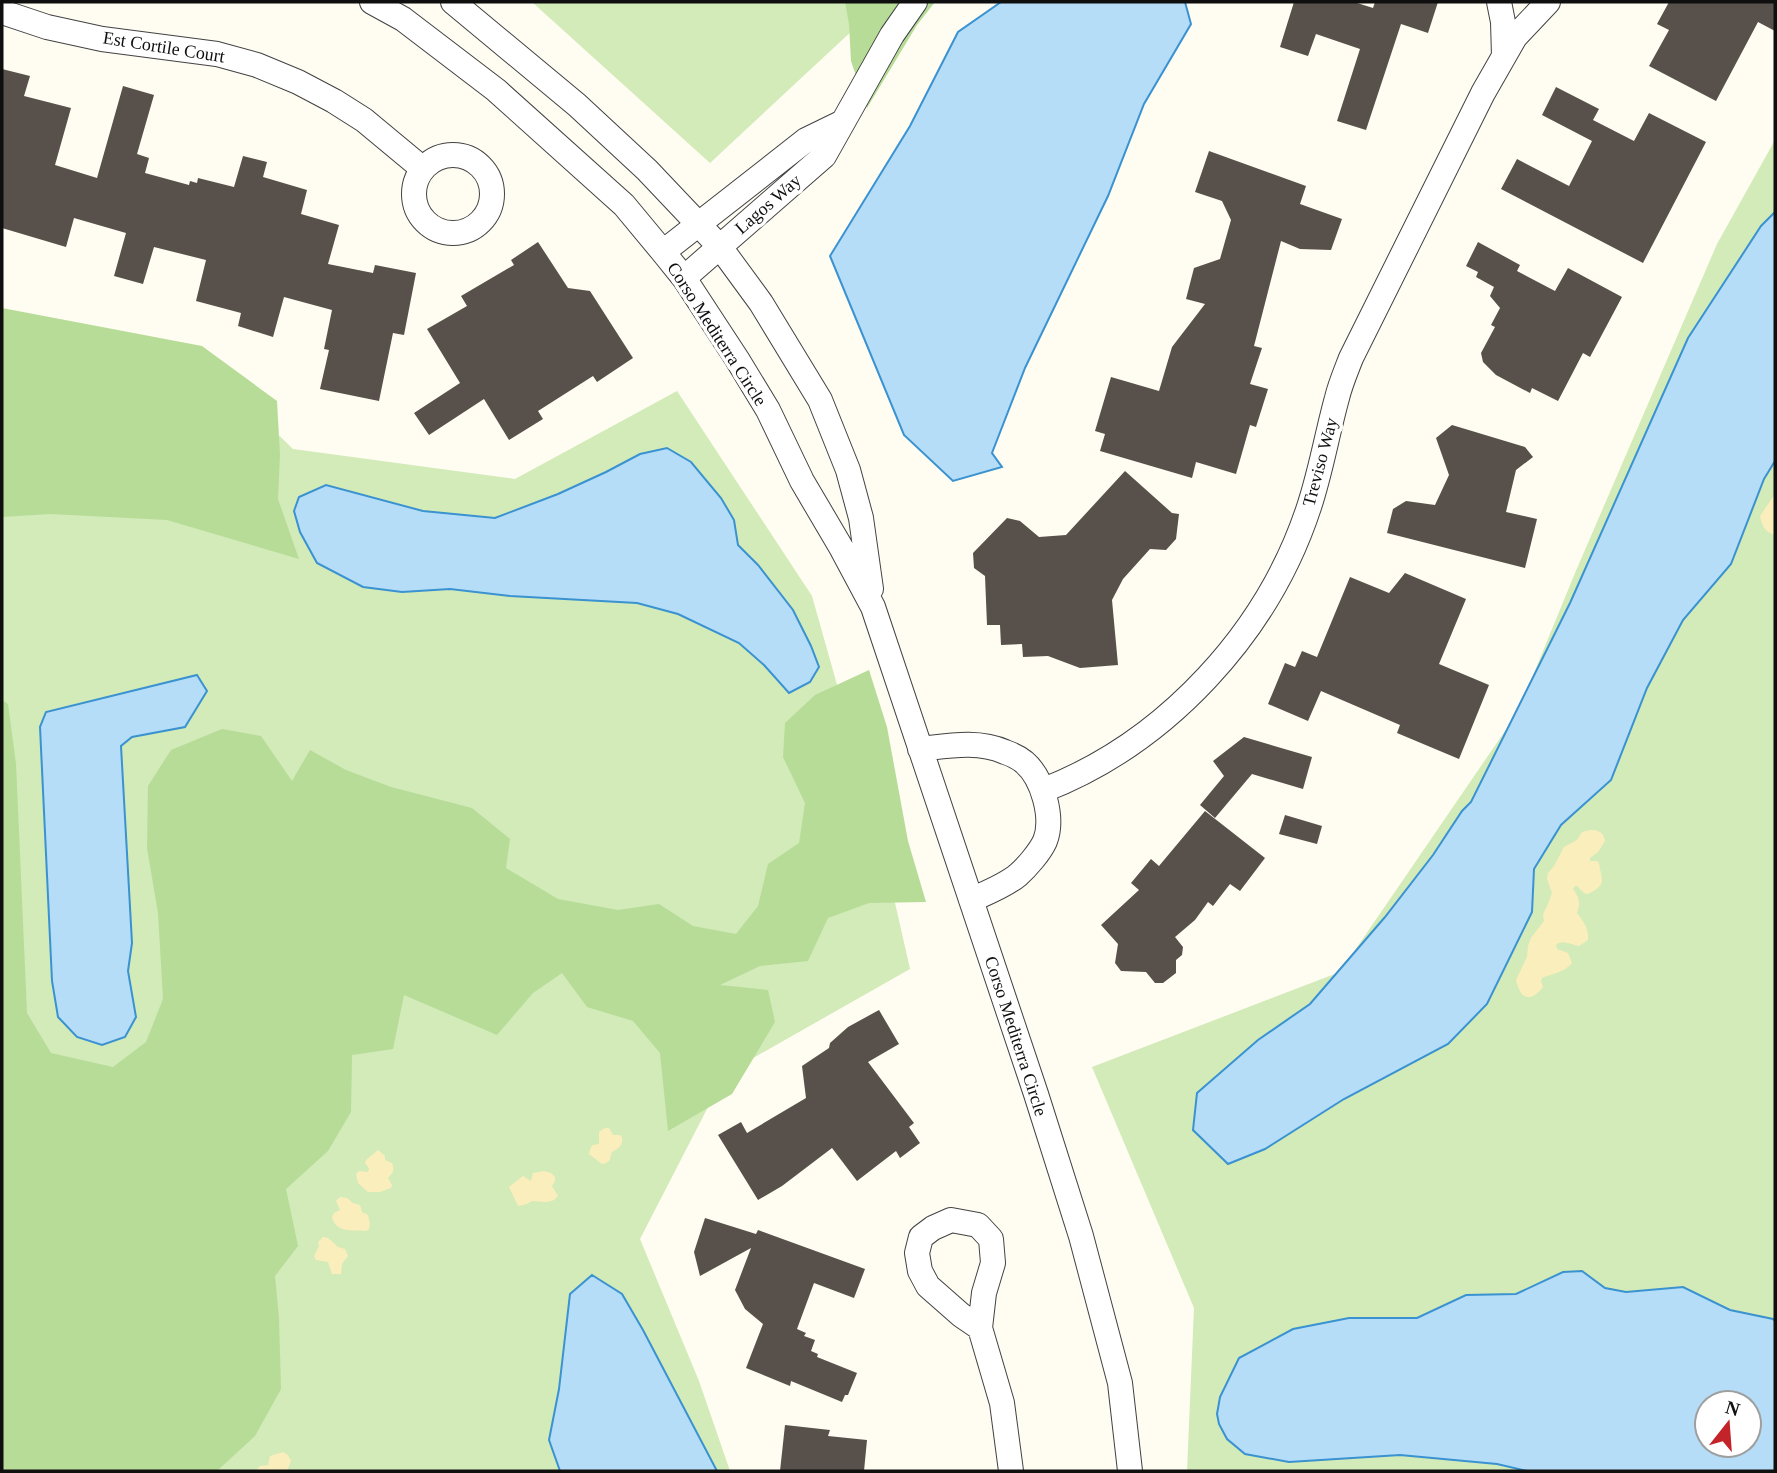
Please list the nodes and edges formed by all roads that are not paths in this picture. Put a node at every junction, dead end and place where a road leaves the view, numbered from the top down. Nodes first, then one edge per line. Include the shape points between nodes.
1 (372, 2) edge
2 (453, 2) edge
3 (915, 2) edge
4 (1499, 2) edge
5 (1548, 2) edge
6 (2, 12) edge
7 (1504, 56) junction
8 (843, 122) junction
9 (423, 169) dead end
10 (699, 225) junction
11 (720, 247) junction
12 (663, 252) junction
13 (684, 278) junction
14 (873, 607) junction
15 (920, 749) junction
16 (1044, 790) junction
17 (971, 900) junction
18 (980, 1328) dead end
19 (1011, 1471) edge
20 (1130, 1471) edge

1 - 12 street, Corso Mediterra Circle via 496,90 624,205
2 - 10 street, Corso Mediterra Circle via 577,105
3 - 8 street, Lagos Way
4 - 7 street, Treviso Way
5 - 7 street, Treviso Way
6 - 9 street, Est Cortile Court via 102,39 218,54 257,65 354,113
7 - 16 street, Treviso Way via 1351,358 1309,508 1294,547 1249,626 1194,691 1128,747
8 - 10 street, Lagos Way via 806,140
8 - 11 street, Lagos Way via 824,156
10 - 11 street, Corso Mediterra Circle
10 - 12 street, Lagos Way
11 - 13 street, Lagos Way
11 - 14 street, Corso Mediterra Circle via 761,303 820,400 848,470 861,519
12 - 13 street, Corso Mediterra Circle
13 - 14 street, Corso Mediterra Circle via 768,410
14 - 15 street, Corso Mediterra Circle
15 - 16 street via 980,745 1004,751 1025,763
15 - 17 street, Corso Mediterra Circle
16 - 17 street via 1045,841 1034,858 1018,875
17 - 20 street, Corso Mediterra Circle via 1081,1236 1120,1383
18 - 19 street via 1002,1403

